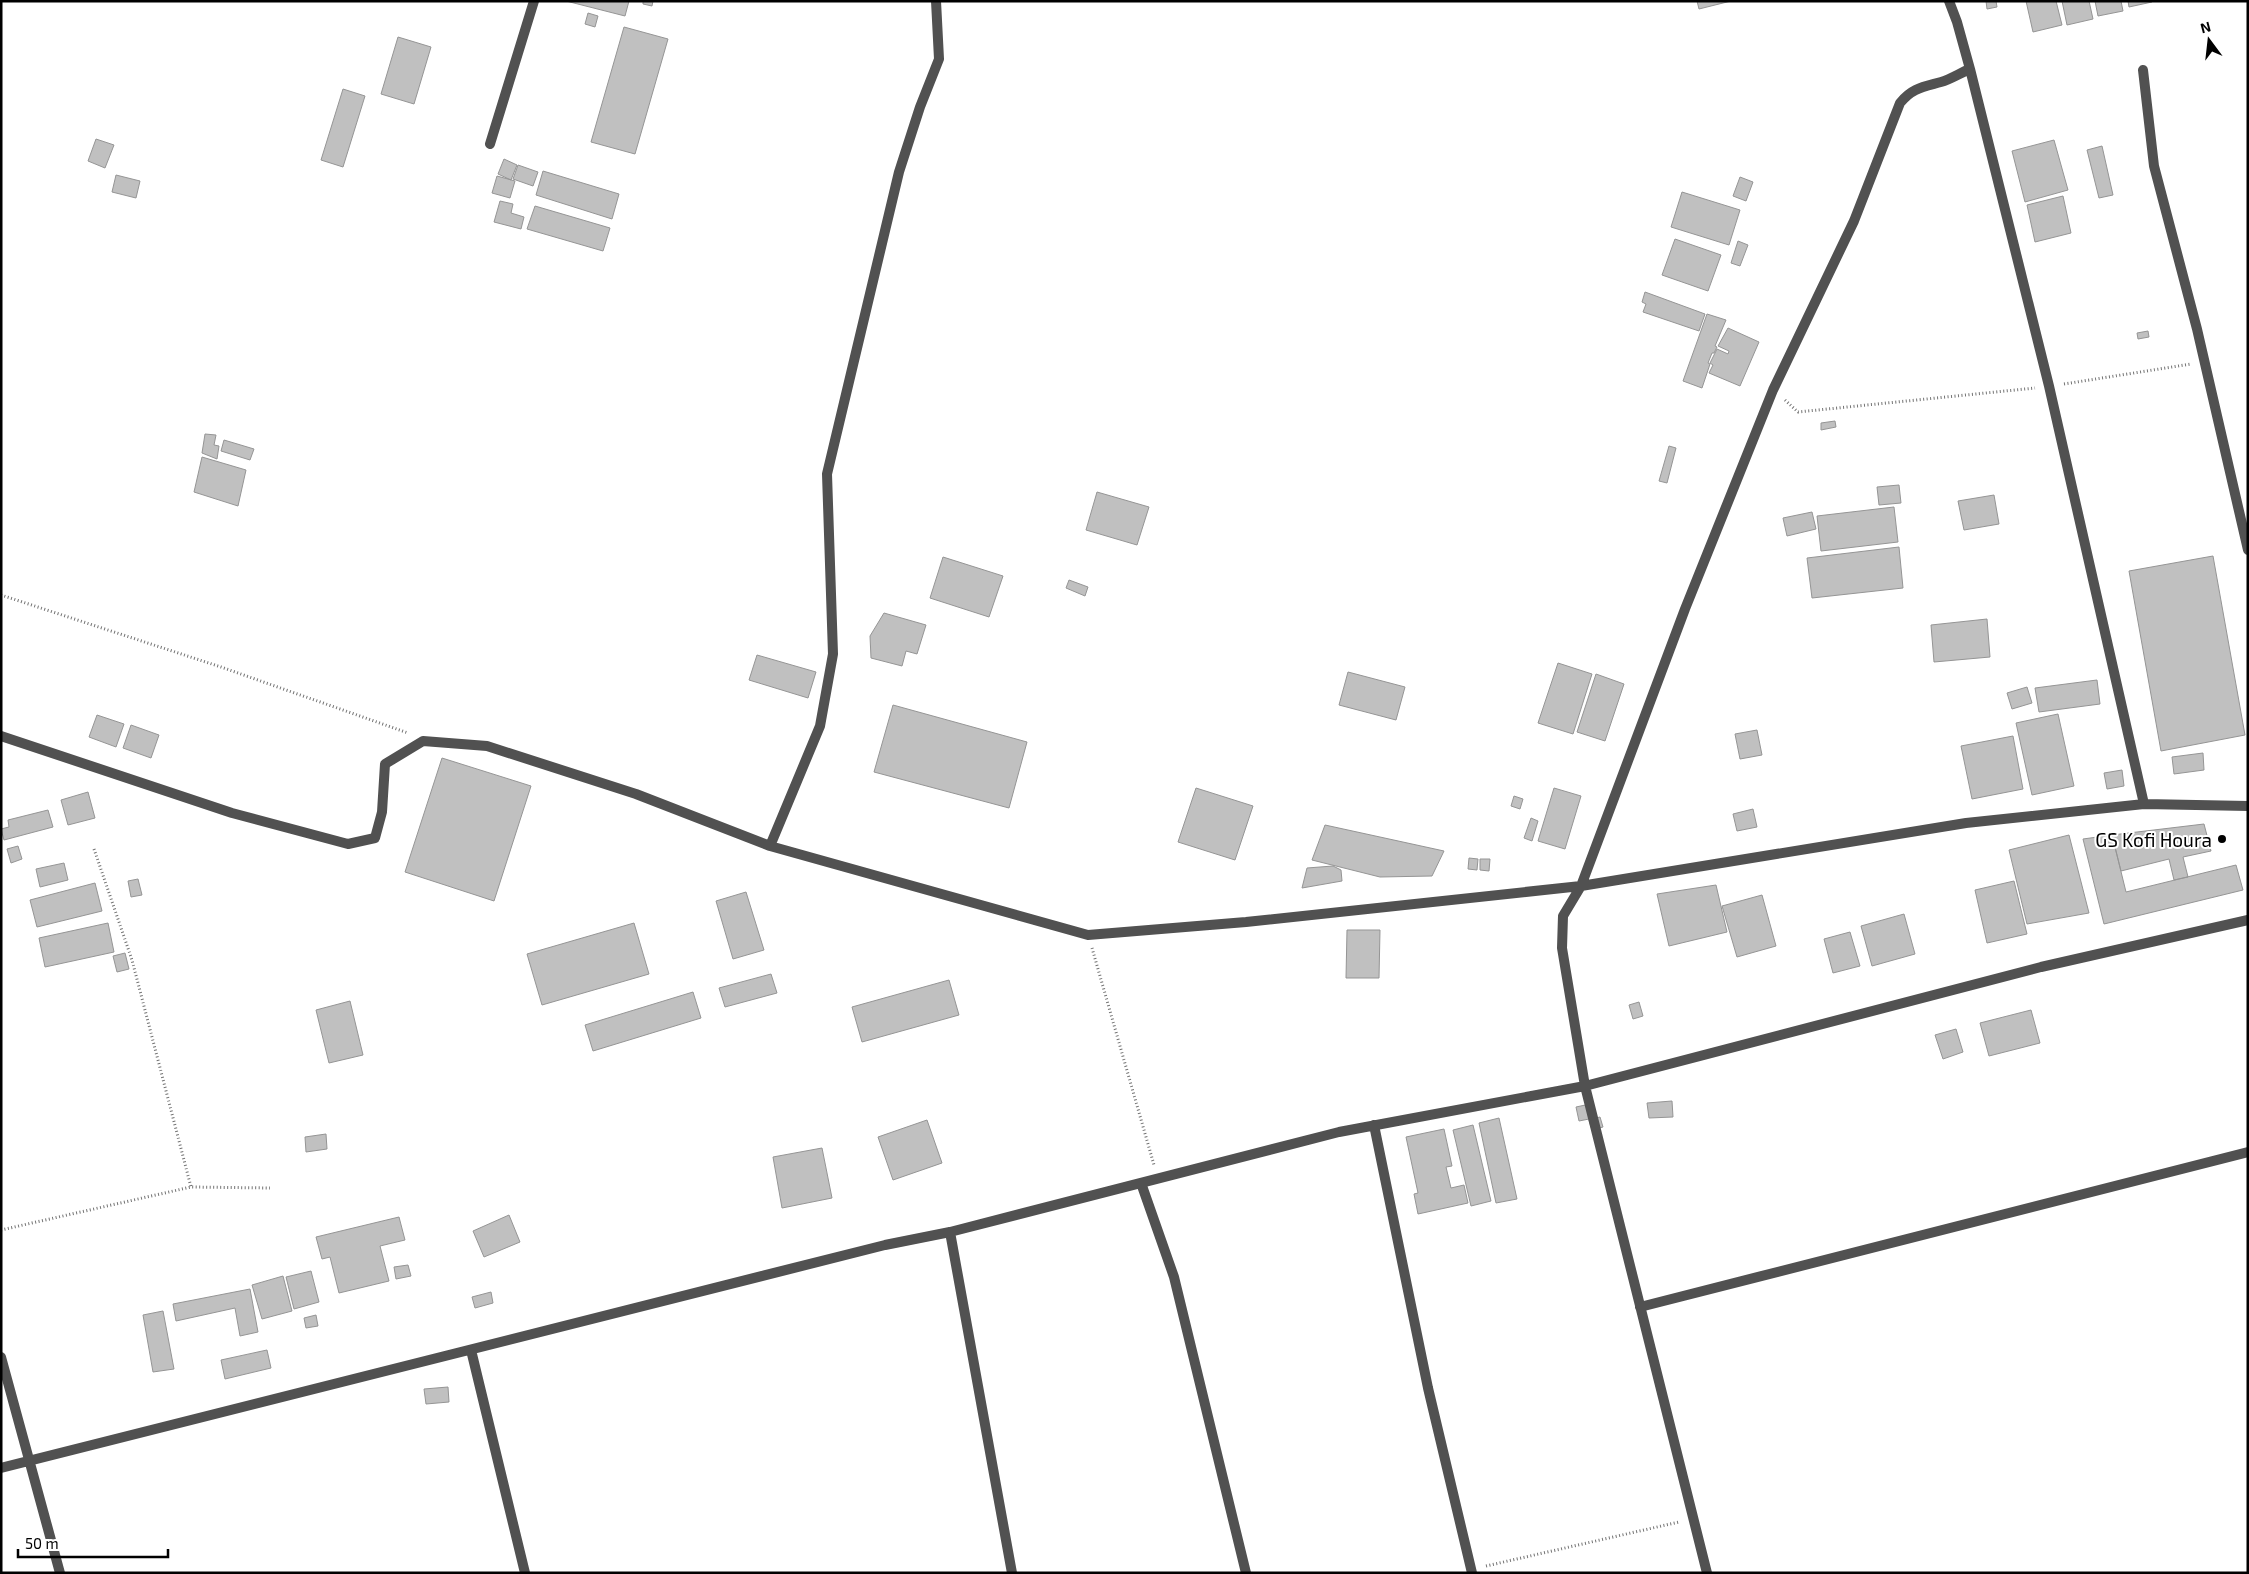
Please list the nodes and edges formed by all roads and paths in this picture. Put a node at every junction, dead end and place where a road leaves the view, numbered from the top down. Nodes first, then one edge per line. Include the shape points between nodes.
1 (534, 1) edge
2 (936, 1) edge
3 (1949, 1) edge
4 (1970, 69) junction
5 (2143, 70) dead end
6 (490, 144) dead end
7 (2204, 362) junction
8 (2050, 386) junction
9 (1773, 390) junction
10 (2248, 550) edge
11 (1, 595) edge
12 (1, 736) edge
13 (423, 741) junction
14 (2144, 804) junction
15 (2248, 806) edge
16 (770, 846) junction
17 (94, 849) dead end
18 (1581, 886) junction
19 (2248, 920) edge
20 (1088, 935) junction
21 (1586, 1086) junction
22 (1374, 1126) junction
23 (2248, 1152) edge
24 (1158, 1179) junction
25 (1140, 1183) junction
26 (191, 1188) junction
27 (270, 1188) dead end
28 (1, 1230) edge
29 (950, 1232) junction
30 (1640, 1307) junction
31 (471, 1350) junction
32 (1, 1357) edge
33 (31, 1461) junction
34 (1, 1468) edge
35 (1692, 1519) junction
36 (1472, 1571) edge
37 (60, 1573) edge
38 (525, 1573) edge
39 (1012, 1573) edge
40 (1246, 1573) edge
41 (1707, 1573) edge

1 - 6 street
2 - 16 street via 939,59 899,172 827,474 833,654 820,726
3 - 4 street
4 - 8 street
4 - 9 street via 1918,87 1900,103 1854,221
5 - 7 street via 2154,166
7 - 8 path
7 - 10 street
8 - 9 path via 1798,412
8 - 14 street
9 - 18 street via 1685,609
11 - 13 path via 221,667 400,729
12 - 13 street via 232,813 348,844 375,838 382,812 386,764
13 - 16 street via 487,746 636,794
14 - 15 street
14 - 18 street via 1966,823
16 - 20 street
17 - 26 path via 132,960
18 - 20 street via 1246,922
18 - 21 street via 1563,916 1562,948
19 - 21 street via 2041,967
20 - 24 path
21 - 22 street
21 - 30 street
22 - 24 street
22 - 36 street via 1428,1388
23 - 30 street
24 - 25 street
25 - 29 street
25 - 40 street via 1174,1277
26 - 27 path
26 - 28 path
29 - 31 street
29 - 39 street
30 - 35 street
31 - 33 street
31 - 38 street
32 - 33 street
33 - 34 street
33 - 37 street
35 - 36 path
35 - 41 street

